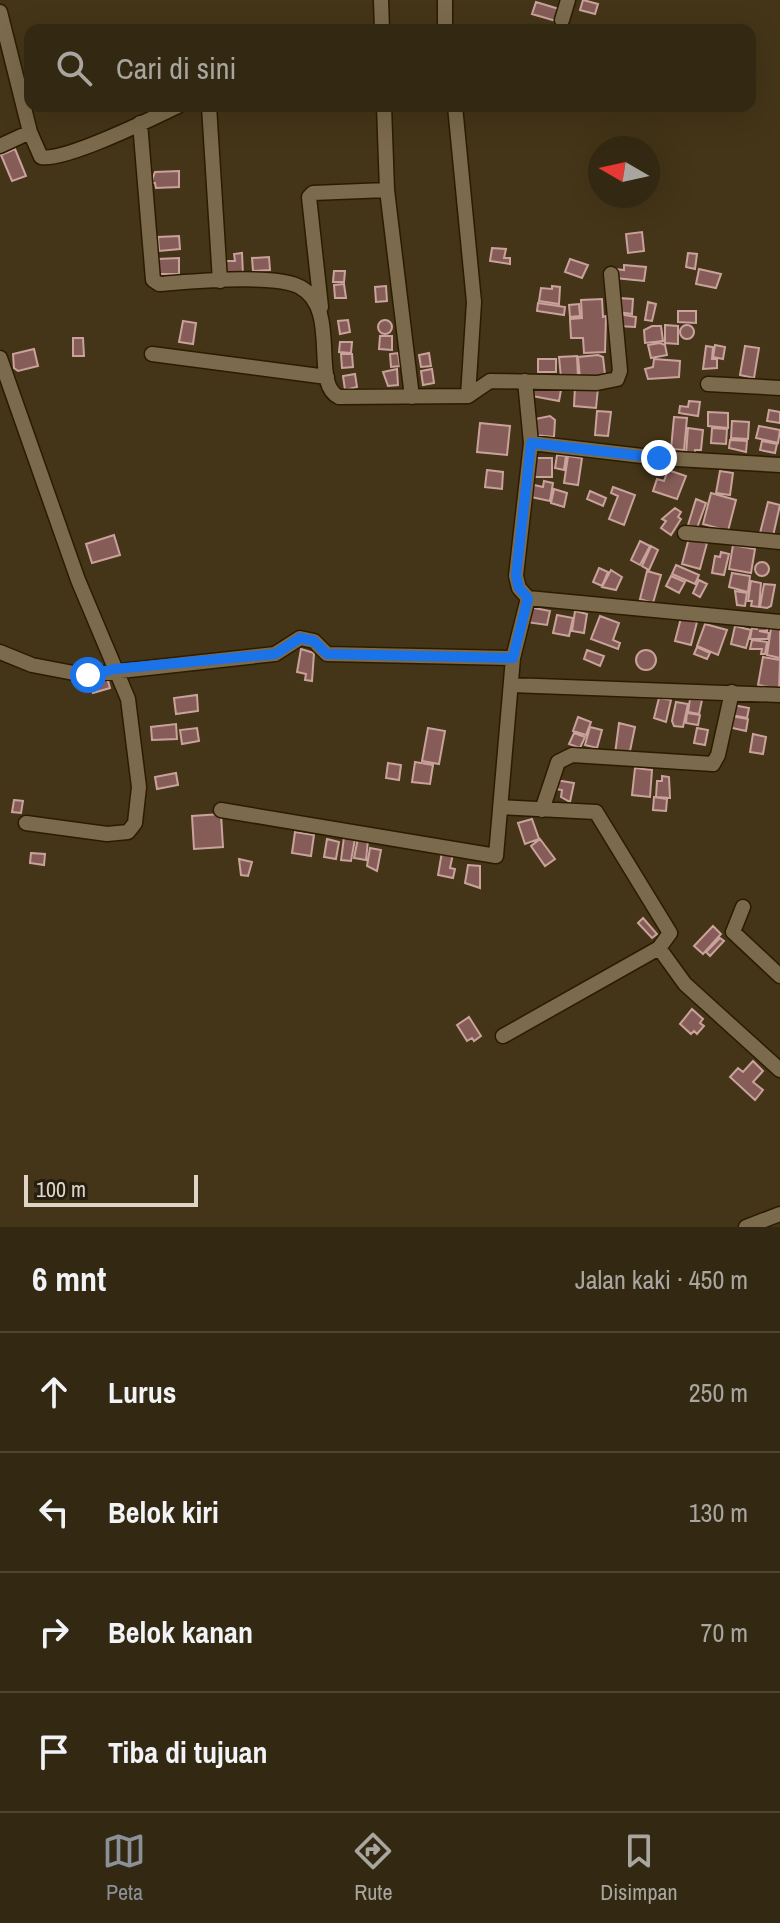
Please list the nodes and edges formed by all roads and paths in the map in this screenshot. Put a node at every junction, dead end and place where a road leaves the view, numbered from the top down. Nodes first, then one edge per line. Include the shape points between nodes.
1 (381, 0) edge
2 (445, 0) edge
3 (568, 0) edge
4 (0, 12) edge
5 (562, 20) dead end
6 (382, 24) edge
7 (445, 24) edge
8 (24, 108) edge
9 (25, 112) edge
10 (165, 112) edge
11 (209, 112) edge
12 (384, 112) edge
13 (456, 112) edge
14 (140, 123) junction
15 (30, 132) junction
16 (0, 146) edge
17 (387, 190) junction
18 (611, 274) dead end
19 (220, 281) junction
20 (321, 311) junction
21 (152, 354) dead end
22 (0, 358) edge
23 (327, 377) junction
24 (525, 381) junction
25 (708, 384) dead end
26 (780, 388) edge
27 (468, 396) junction
28 (412, 397) junction
29 (531, 443) junction
30 (780, 465) edge
31 (685, 533) dead end
32 (780, 542) edge
33 (528, 598) junction
34 (780, 622) edge
35 (0, 652) edge
36 (513, 658) junction
37 (115, 669) junction
38 (511, 685) junction
39 (732, 692) junction
40 (780, 695) edge
41 (500, 807) junction
42 (221, 810) dead end
43 (542, 810) junction
44 (26, 823) dead end
45 (743, 907) dead end
46 (659, 948) junction
47 (780, 976) edge
48 (503, 1036) dead end
49 (780, 1070) edge
50 (780, 1214) edge
51 (746, 1227) edge

1 - 6 street
2 - 7 street
3 - 5 street
4 - 8 street
9 - 15 street
10 - 14 street
11 - 19 street
12 - 17 street
13 - 27 street via 474,312
14 - 15 street via 48,158 39,155
14 - 19 street via 153,280
15 - 16 street
17 - 20 street via 309,197
17 - 28 street
18 - 24 street via 619,377 597,383
19 - 20 street via 293,284 302,287
20 - 23 street
21 - 23 street
22 - 37 street
23 - 28 street via 330,390 339,397
24 - 27 street via 490,381
24 - 29 street
25 - 26 street
27 - 28 street
29 - 30 street
29 - 33 street via 516,576
31 - 32 street
33 - 34 street
33 - 36 street
35 - 37 street via 78,675
36 - 37 street via 327,654 314,641 300,638 275,654
36 - 38 street
37 - 44 street via 128,699 139,787 135,823 128,832 117,834
38 - 39 street
38 - 41 street
39 - 40 street
39 - 43 street via 713,764 572,755 558,762
41 - 42 street via 498,854 492,857
41 - 43 street
43 - 46 street via 588,810 600,816 667,926 669,938
45 - 47 street via 733,932
46 - 48 street
46 - 49 street via 685,984
50 - 51 street

